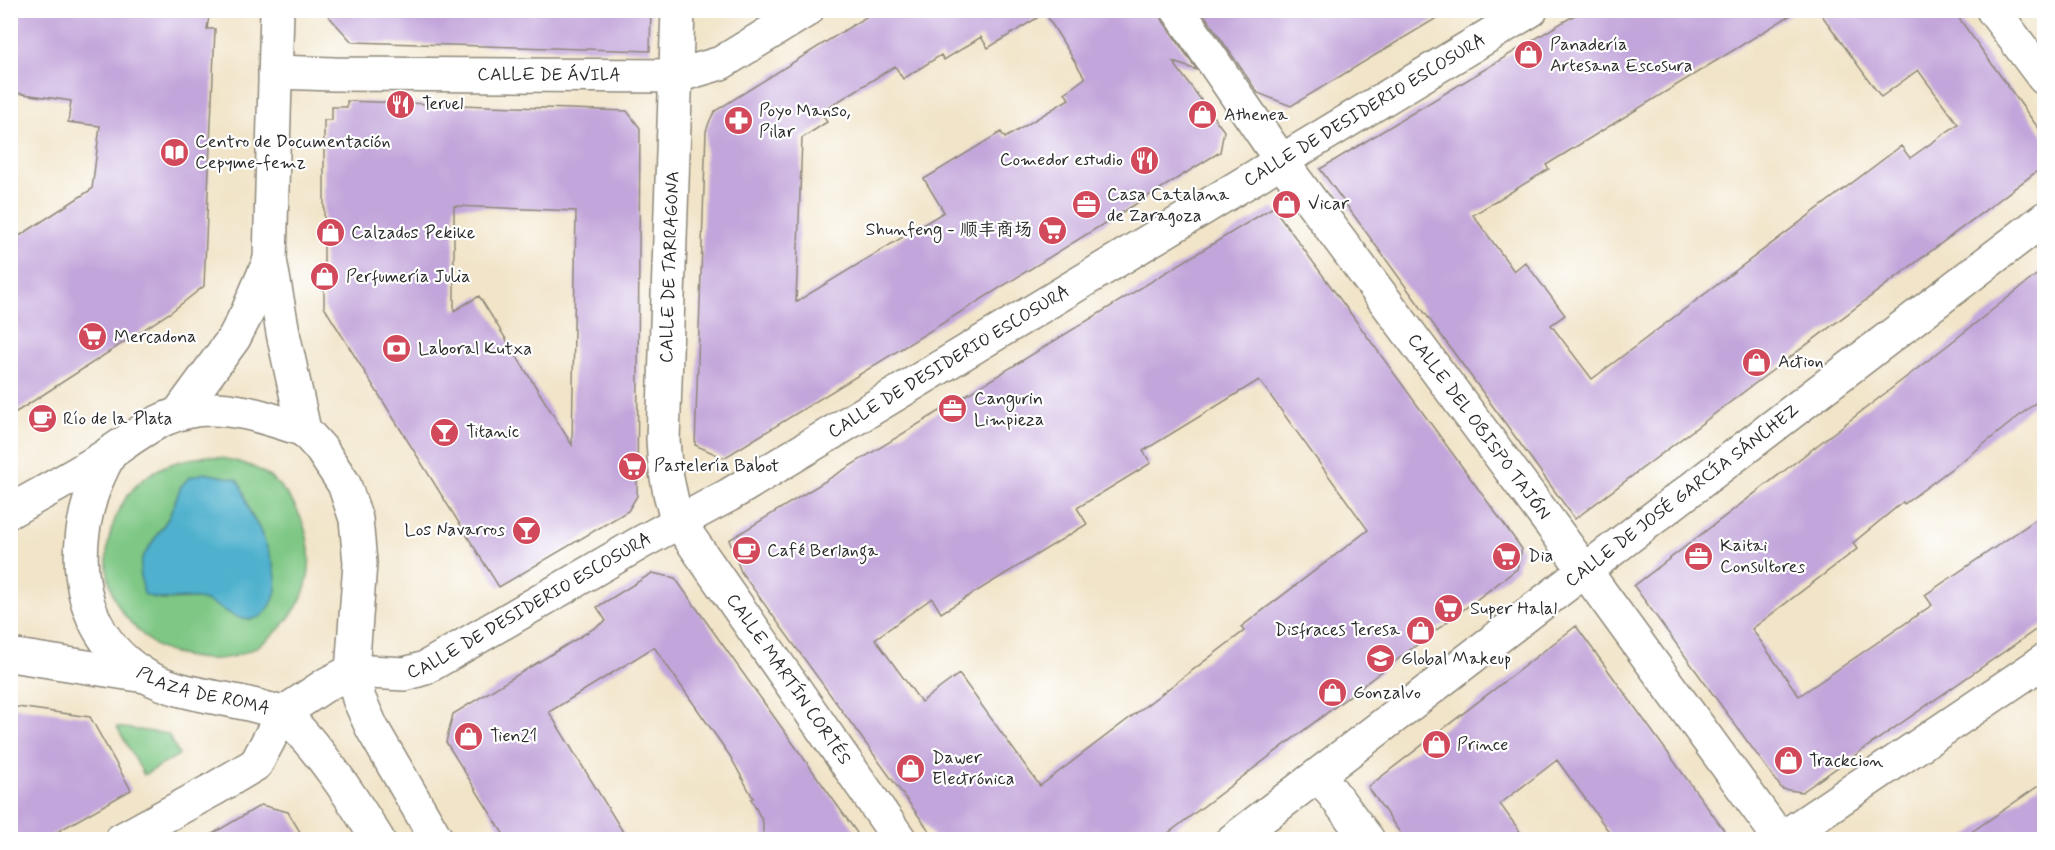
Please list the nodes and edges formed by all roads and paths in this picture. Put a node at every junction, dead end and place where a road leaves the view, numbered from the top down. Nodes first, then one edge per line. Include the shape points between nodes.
1 (277, 10) edge
2 (678, 10) edge
3 (807, 10) edge
4 (1178, 10) edge
5 (1530, 10) edge
6 (1993, 10) edge
7 (275, 72) junction
8 (677, 76) junction
9 (2044, 78) edge
10 (1282, 162) junction
11 (2044, 219) edge
12 (270, 260) junction
13 (179, 413) junction
14 (304, 430) junction
15 (111, 453) junction
16 (10, 511) edge
17 (678, 521) junction
18 (1584, 570) junction
19 (10, 656) edge
20 (2044, 661) edge
21 (352, 671) junction
22 (147, 676) junction
23 (283, 713) junction
24 (1319, 775) junction
25 (1781, 839) edge
26 (122, 840) edge
27 (378, 840) edge
28 (437, 840) edge
29 (900, 840) edge
30 (1233, 840) edge
31 (1368, 840) edge

1 - 7 street
2 - 8 street, CALLE DE TARRAGONA
3 - 8 street, CALLE DE ÁVILA via 721,63
4 - 10 street, CALLE DEL OBISPO TAJÓN
5 - 10 street, CALLE DE DESIDERIO ESCOSURA
6 - 9 street
7 - 8 street, CALLE DE ÁVILA
7 - 12 street
8 - 17 street, CALLE DE TARRAGONA via 663,439
10 - 17 street, CALLE DE DESIDERIO ESCOSURA via 729,495
10 - 18 street, CALLE DEL OBISPO TAJÓN
11 - 18 street, CALLE DE JOSÉ GARCÍA SÁNCHEZ
12 - 13 street, PLAZA DE ROMA via 234,338
12 - 14 street
13 - 14 street, PLAZA DE ROMA via 215,409
13 - 15 street, PLAZA DE ROMA via 142,430
14 - 21 street via 344,484 356,519 360,563
15 - 16 street, PLAZA DE ROMA
15 - 22 street, PLAZA DE ROMA via 90,497 81,544 85,594 110,646
17 - 21 street, CALLE DE DESIDERIO ESCOSURA via 425,668 405,674
17 - 29 street, CALLE MARTÍN CORTÉS
18 - 24 street, CALLE DE JOSÉ GARCÍA SÁNCHEZ
18 - 25 street, CALLE DEL OBISPO TAJÓN
19 - 22 street
20 - 25 street
21 - 23 street, PLAZA DE ROMA
21 - 28 street via 372,728
22 - 23 street, PLAZA DE ROMA via 178,690
23 - 26 street via 256,764
23 - 27 street via 331,766
24 - 30 street, CALLE DE JOSÉ GARCÍA SÁNCHEZ
24 - 31 street

